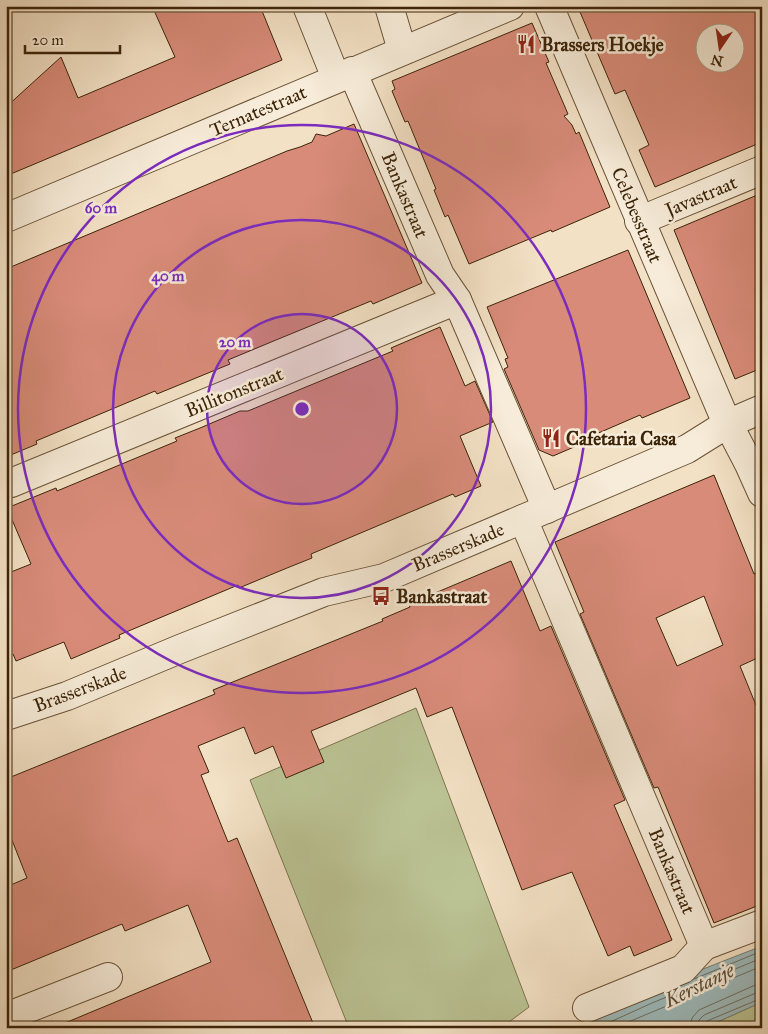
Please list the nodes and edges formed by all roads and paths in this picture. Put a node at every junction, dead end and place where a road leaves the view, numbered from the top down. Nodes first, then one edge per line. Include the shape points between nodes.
1 (308, 6) edge
2 (389, 6) edge
3 (510, 6) edge
4 (548, 6) edge
5 (402, 50) junction
6 (344, 75) junction
7 (762, 170) edge
8 (6, 218) edge
9 (639, 221) junction
10 (457, 300) junction
11 (762, 409) edge
12 (728, 424) junction
13 (11, 483) dead end
14 (762, 493) edge
15 (547, 509) junction
16 (522, 519) junction
17 (6, 716) edge
18 (762, 924) edge
19 (704, 946) junction
20 (108, 977) dead end
21 (587, 1008) dead end
22 (6, 1017) edge

1 - 6 street, Bankastraat
2 - 5 street
3 - 5 street, Ternatestraat
4 - 9 street, Celebesstraat
5 - 6 street, Ternatestraat
6 - 8 street, Ternatestraat
6 - 10 street, Bankastraat via 440,274
7 - 9 street, Javastraat
9 - 12 street, Celebesstraat
10 - 13 street, Billitonstraat
10 - 15 street, Bankastraat
11 - 12 street, Brasserskade
12 - 14 street, Celebesstraat
12 - 15 street, Brasserskade via 687,449
15 - 16 street, Brasserskade
16 - 17 street, Brasserskade via 384,578 324,592 67,696
16 - 19 street, Bankastraat
18 - 19 street
19 - 21 street via 683,969
20 - 22 street

